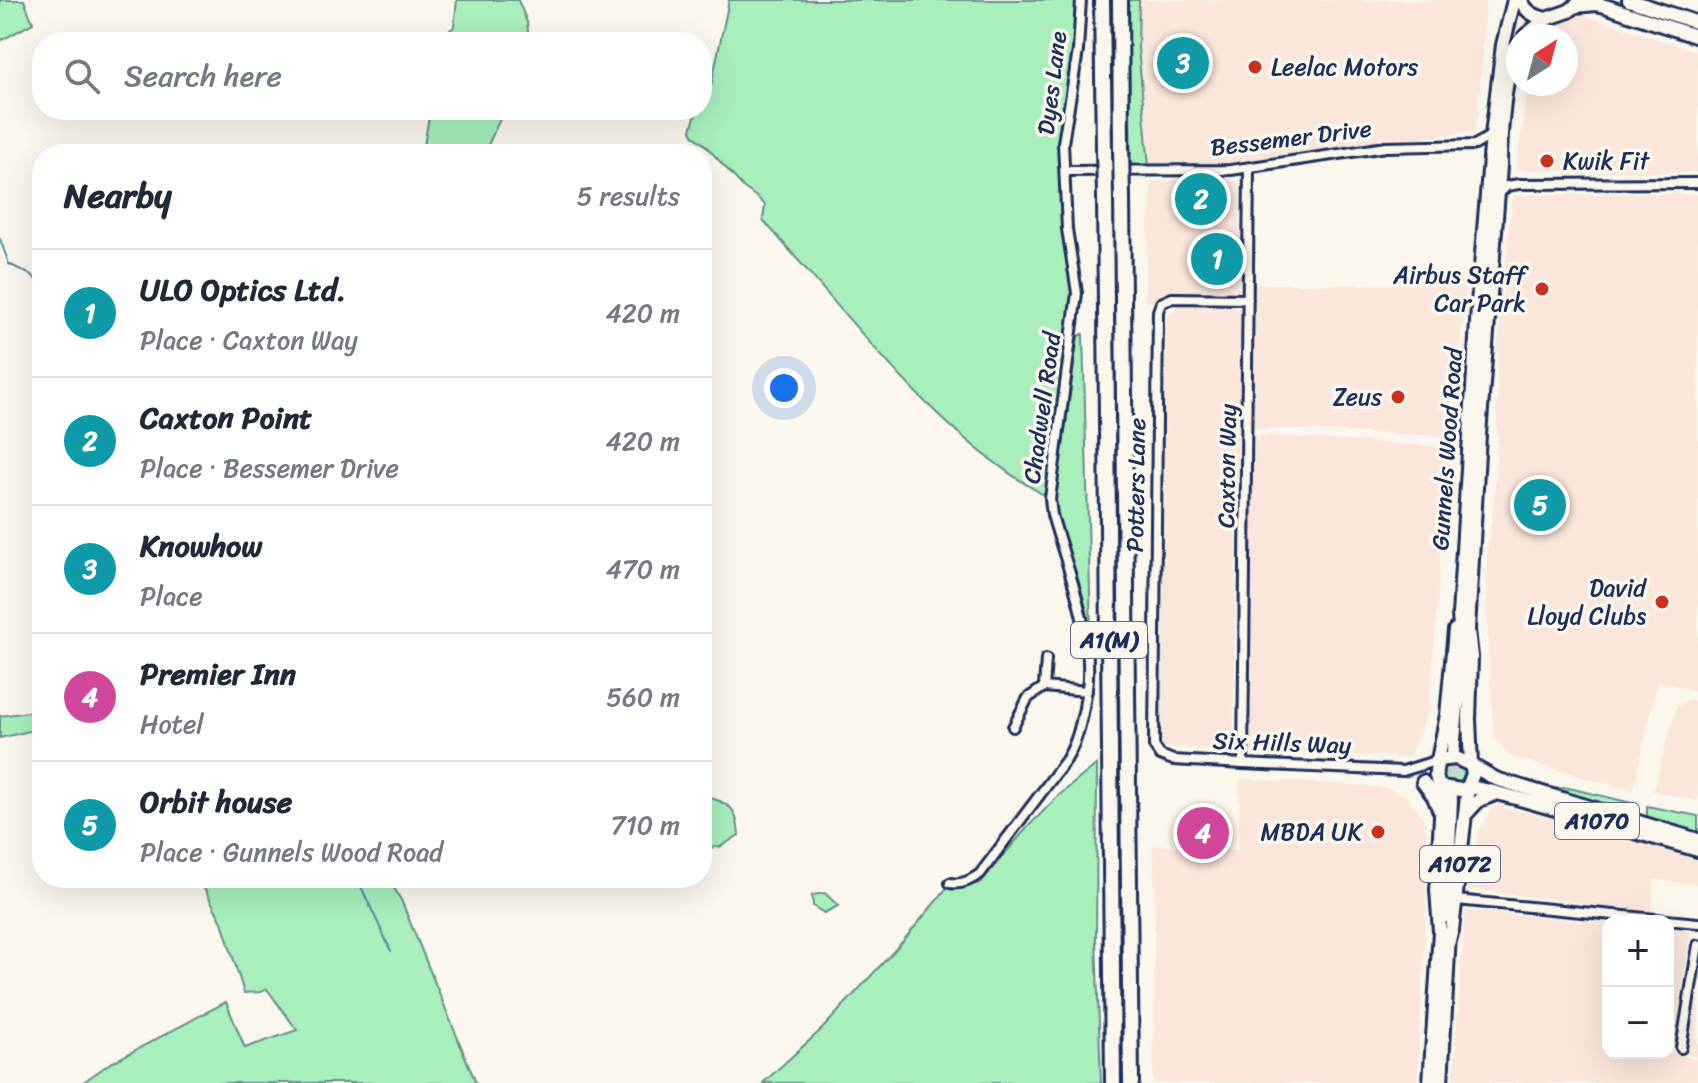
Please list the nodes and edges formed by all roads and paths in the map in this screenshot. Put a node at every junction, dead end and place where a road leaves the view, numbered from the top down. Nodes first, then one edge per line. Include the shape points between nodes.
1 (1081, 0) edge
2 (1102, 0) edge
3 (1120, 0) edge
4 (1514, 0) edge
5 (1521, 0) edge
6 (1629, 0) edge
7 (1579, 3) edge
8 (1546, 19) junction
9 (1698, 23) edge
10 (1540, 24) edge
11 (1698, 37) edge
12 (1506, 95) edge
13 (1492, 135) junction
14 (1475, 145) junction
15 (1495, 165) junction
16 (1249, 168) junction
17 (1065, 171) junction
18 (1698, 183) edge
19 (1519, 184) junction
20 (1497, 196) junction
21 (1248, 299) junction
22 (1459, 615) junction
23 (1468, 630) junction
24 (1462, 652) junction
25 (1046, 659) dead end
26 (1044, 687) junction
27 (1087, 691) junction
28 (1013, 727) dead end
29 (1453, 751) tunnel mouth
30 (1160, 755) joint
31 (1438, 760) junction
32 (1243, 764) junction
33 (1471, 765) junction
34 (1403, 771) junction
35 (1423, 782) junction
36 (1441, 787) junction
37 (1468, 787) junction
38 (1495, 794) junction
39 (1451, 799) tunnel mouth
40 (1440, 812) junction
41 (1465, 816) junction
42 (1698, 840) edge
43 (1698, 850) edge
44 (954, 883) dead end
45 (1456, 900) junction
46 (1698, 923) edge
47 (1444, 936) junction
48 (1698, 945) edge
49 (1681, 1048) dead end
50 (1113, 1083) edge
51 (1131, 1083) edge
52 (1430, 1083) edge
53 (1441, 1083) edge

1 - 17 street, Dyes Lane via 1063,143
2 - 50 highway, A1(M), bridge
3 - 51 highway, A1(M), bridge
4 - 13 main road, Gunnels Wood Road / A1072
5 - 8 main road via 1527,11
6 - 9 main road
7 - 8 main road
7 - 11 main road via 1605,6
8 - 10 main road
12 - 15 main road, Gunnels Wood Road / A1072
13 - 14 street, Bessemer Drive
13 - 15 main road, Gunnels Wood Road / A1072
14 - 15 street
14 - 16 street, Bessemer Drive via 1386,147
15 - 19 street
15 - 20 main road, Gunnels Wood Road / A1072
15 - 22 main road, Gunnels Wood Road / A1072 via 1479,290
16 - 17 street, Bessemer Drive
16 - 21 street, Caxton Way
17 - 27 street, Chadwell Road via 1077,293 1050,499 1083,622
18 - 19 street
19 - 20 street
20 - 23 main road, Gunnels Wood Road / A1072
21 - 30 street, Potters Lane via 1172,298 1158,311 1154,746
21 - 32 street, Caxton Way
22 - 24 main road, Gunnels Wood Road / A1072
22 - 31 main road, Gunnels Wood Road / A1072
23 - 24 main road, Gunnels Wood Road / A1072
23 - 33 main road, Gunnels Wood Road / A1072
24 - 29 main road, Gunnels Wood Road / A1072
25 - 26 street
26 - 27 street
26 - 28 street via 1028,698
27 - 44 street, Chadwell Road via 1074,747 980,874
30 - 32 street, Six Hills Way
31 - 33 main road via 1456,758
31 - 34 street, Six Hills Way
31 - 36 main road, Gunnels Wood Road / A1072
32 - 34 street, Six Hills Way
33 - 37 main road, Gunnels Wood Road / A1072
33 - 42 main road, A1070 via 1496,779
34 - 35 street, Six Hills Way
35 - 36 street, Six Hills Way
35 - 40 main road
36 - 37 main road
36 - 40 main road, Gunnels Wood Road / A1072
37 - 38 main road, A1070
37 - 41 main road, Gunnels Wood Road / A1072
38 - 41 main road via 1479,800
38 - 43 main road, A1070
39 - 47 main road, Gunnels Wood Road / A1072
40 - 47 main road, Gunnels Wood Road / A1072 via 1437,890
41 - 45 main road, Gunnels Wood Road / A1072
45 - 46 street
45 - 47 main road, Gunnels Wood Road / A1072
47 - 52 main road, Gunnels Wood Road / A1072
47 - 53 main road, Gunnels Wood Road / A1072
48 - 49 street

